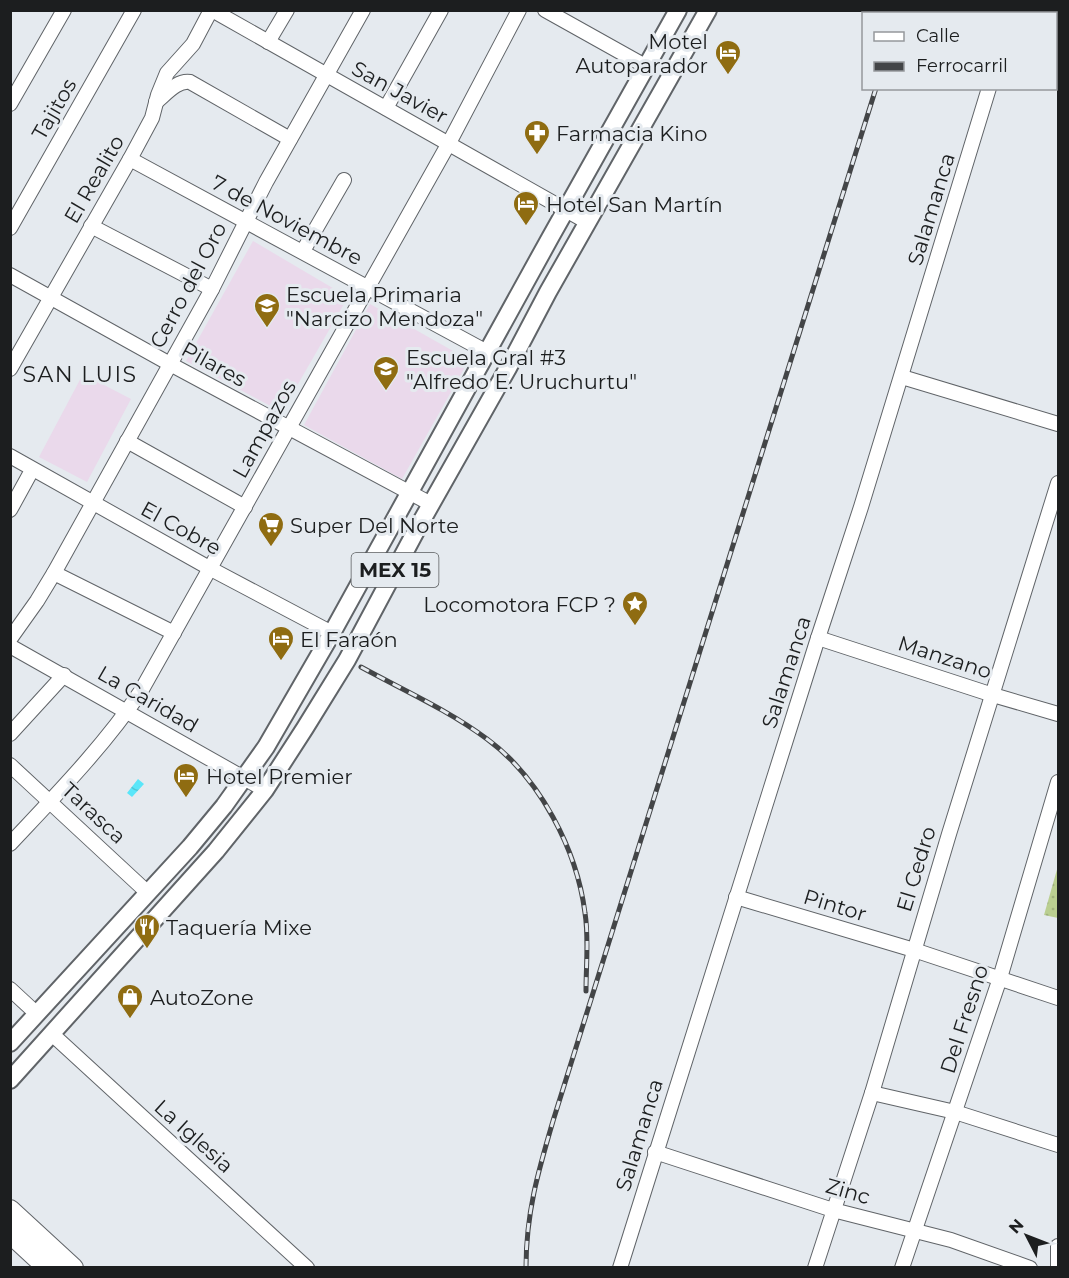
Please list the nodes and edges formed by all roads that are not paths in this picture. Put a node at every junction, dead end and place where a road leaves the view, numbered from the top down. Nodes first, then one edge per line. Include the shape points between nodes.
1 (64, 10) edge
2 (134, 10) edge
3 (212, 10) edge
4 (287, 10) edge
5 (363, 10) edge
6 (441, 10) edge
7 (519, 10) edge
8 (545, 10) edge
9 (678, 10) edge
10 (708, 10) edge
11 (268, 42) junction
12 (646, 67) junction
13 (326, 74) junction
14 (988, 90) edge
15 (156, 102) junction
16 (10, 104) edge
17 (386, 108) junction
18 (290, 140) junction
19 (448, 143) junction
20 (130, 159) junction
21 (344, 180) dead end
22 (566, 210) junction
23 (245, 222) junction
24 (587, 222) junction
25 (91, 226) junction
26 (10, 228) edge
27 (303, 251) junction
28 (10, 275) edge
29 (368, 286) junction
30 (212, 289) junction
31 (51, 296) junction
32 (487, 352) junction
33 (170, 364) junction
34 (10, 369) edge
35 (902, 377) junction
36 (1059, 424) edge
37 (288, 428) junction
38 (127, 441) junction
39 (10, 456) edge
40 (32, 470) junction
41 (1059, 483) edge
42 (410, 492) junction
43 (92, 504) junction
44 (431, 504) junction
45 (245, 507) junction
46 (10, 510) edge
47 (211, 569) junction
48 (54, 573) junction
49 (174, 633) junction
50 (332, 633) junction
51 (818, 638) junction
52 (10, 639) edge
53 (10, 646) edge
54 (64, 675) junction
55 (993, 695) junction
56 (128, 711) junction
57 (1059, 714) edge
58 (10, 734) edge
59 (10, 765) edge
60 (243, 778) junction
61 (1059, 782) edge
62 (265, 790) junction
63 (50, 801) junction
64 (10, 844) edge
65 (148, 893) junction
66 (736, 897) junction
67 (914, 950) junction
68 (1000, 978) junction
69 (10, 989) edge
70 (1059, 998) edge
71 (37, 1014) junction
72 (53, 1035) junction
73 (10, 1043) edge
74 (10, 1080) edge
75 (872, 1093) junction
76 (955, 1112) junction
77 (1059, 1145) edge
78 (656, 1152) junction
79 (10, 1210) edge
80 (833, 1210) junction
81 (916, 1232) junction
82 (10, 1233) edge
83 (1059, 1246) edge
84 (991, 1261) edge
85 (61, 1265) edge
86 (307, 1268) edge
87 (620, 1268) edge
88 (814, 1268) edge
89 (903, 1268) edge
90 (1030, 1268) edge
91 (1058, 1268) edge

1 - 16 street
2 - 26 street, Tajitos
3 - 11 street, San Javier
3 - 15 street, El Realito via 193,44 167,73
4 - 11 street
5 - 13 street, Cerro del Oro
6 - 17 street
7 - 19 street, Lampazos
8 - 12 street
9 - 12 main road, MEX 15
10 - 24 main road, MEX 15
11 - 13 street, San Javier
12 - 22 main road, MEX 15
13 - 17 street, San Javier
13 - 18 street, Cerro del Oro
14 - 35 street, Salamanca
15 - 18 street via 178,84 190,82
15 - 20 street, El Realito via 152,118
17 - 19 street, San Javier
18 - 23 street, Cerro del Oro
19 - 22 street, San Javier
19 - 29 street, Lampazos
20 - 23 street, 7 de Noviembre
20 - 25 street, El Realito
21 - 27 street
22 - 24 street, San Javier
22 - 32 main road, MEX 15
23 - 27 street, 7 de Noviembre
23 - 30 street, Cerro del Oro
24 - 44 main road, MEX 15
25 - 30 street
25 - 31 street, El Realito
27 - 29 street, 7 de Noviembre
28 - 31 street, Pilares
29 - 32 street, 7 de Noviembre
29 - 37 street, Lampazos
30 - 33 street, Cerro del Oro
31 - 33 street, Pilares
31 - 34 street, El Realito
32 - 42 main road, MEX 15
33 - 37 street, Pilares
33 - 38 street, Cerro del Oro
35 - 36 street
35 - 51 street, Salamanca
37 - 42 street, Pilares
37 - 45 street, Lampazos
38 - 43 street, Cerro del Oro
38 - 45 street
39 - 40 street, El Cobre
40 - 43 street, El Cobre
40 - 46 street
41 - 55 street, El Cedro
42 - 44 street, Pilares
42 - 50 main road, MEX 15
43 - 47 street, El Cobre
43 - 48 street, Cerro del Oro
44 - 62 main road, MEX 15 via 346,660
45 - 47 street, Lampazos
47 - 49 street, Lampazos
47 - 50 street, El Cobre
48 - 49 street
48 - 52 street, Cerro del Oro
49 - 56 street, Lampazos
50 - 60 main road, MEX 15 via 287,713
51 - 55 street, Manzano
51 - 66 street, Salamanca
53 - 54 street, La Caridad
54 - 56 street, La Caridad
54 - 58 street
55 - 57 street, Manzano
55 - 67 street, El Cedro
56 - 60 street, La Caridad
56 - 63 street, Lampazos
59 - 63 street, Tarasca
60 - 62 street, La Caridad
60 - 65 main road, MEX 15 via 224,806
61 - 68 street, Del Fresno
62 - 72 main road, MEX 15
63 - 64 street, Lampazos
63 - 65 street, Tarasca
65 - 71 main road, MEX 15
66 - 67 street, Pintor
66 - 78 street, Salamanca
67 - 68 street, Pintor
67 - 75 street, El Cedro
68 - 70 street, Pintor
68 - 76 street, Del Fresno
69 - 71 street
71 - 73 main road, MEX 15
72 - 74 main road, MEX 15
72 - 86 street, La Iglesia
75 - 76 street
75 - 80 street, El Cedro
76 - 77 street
76 - 81 street, Del Fresno
78 - 80 street, Zinc
78 - 87 street, Salamanca
79 - 85 highway
80 - 81 street, Zinc
80 - 88 street, El Cedro
81 - 84 street, Zinc
81 - 89 street, Del Fresno
82 - 85 highway
83 - 91 street
84 - 90 street, Zinc

